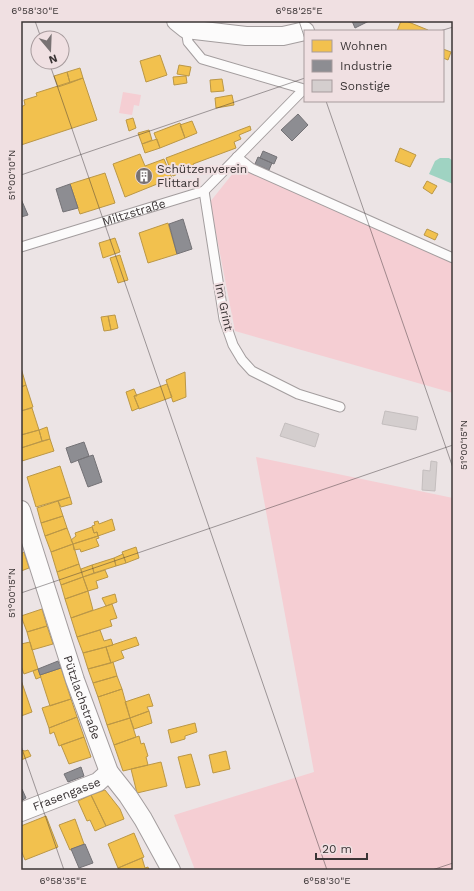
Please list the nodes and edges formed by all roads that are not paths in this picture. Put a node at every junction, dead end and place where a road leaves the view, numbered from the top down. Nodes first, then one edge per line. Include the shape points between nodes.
1 (181, 25) edge
2 (304, 31) edge
3 (236, 157) junction
4 (204, 190) junction
5 (21, 247) edge
6 (453, 258) edge
7 (340, 407) dead end
8 (21, 510) edge
9 (109, 772) junction
10 (21, 812) edge
11 (171, 870) edge

1 - 2 street, Miltzstraße via 246,36 284,36
1 - 3 lane, Miltzstraße via 188,42 202,59 304,89
3 - 4 lane, Miltzstraße
3 - 6 lane via 251,168
4 - 5 lane, Miltzstraße
4 - 7 lane, Im Grint via 224,319 233,345 242,360 252,371 298,394
8 - 9 street, Pützlachstraße via 75,680
9 - 10 street, Frasengasse via 98,782
9 - 11 street, Pützlachstraße via 143,818

